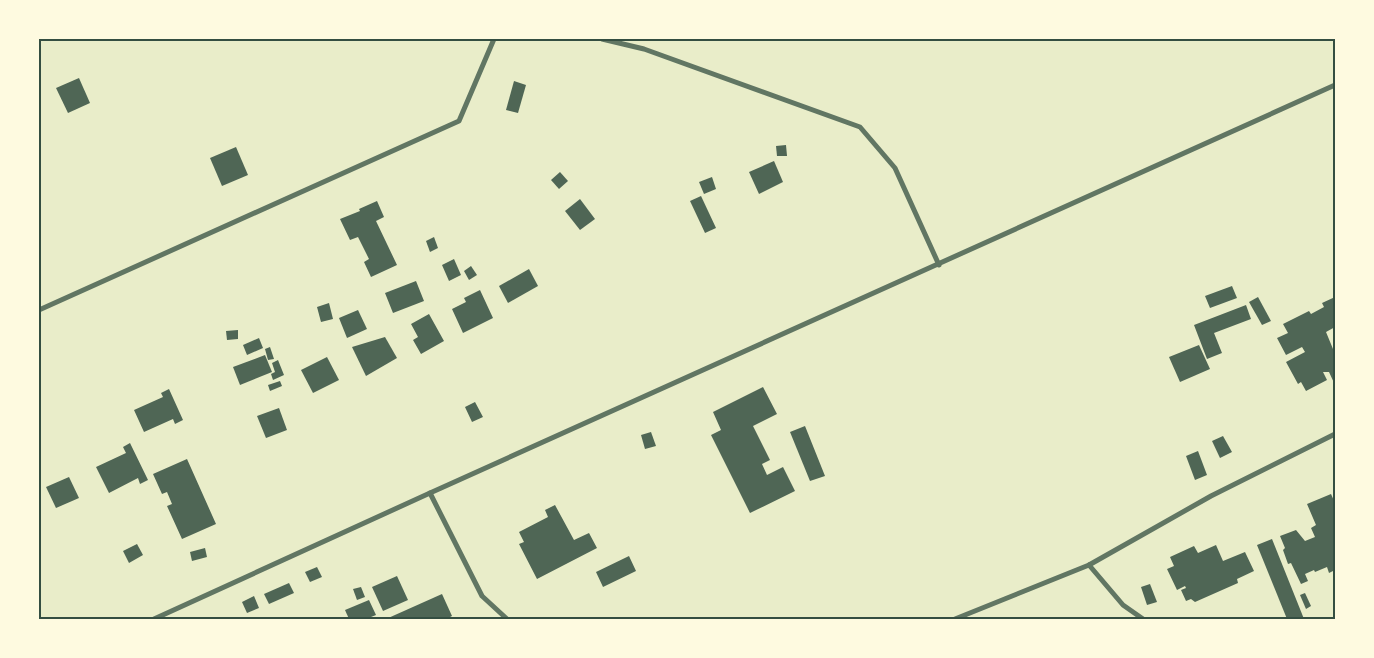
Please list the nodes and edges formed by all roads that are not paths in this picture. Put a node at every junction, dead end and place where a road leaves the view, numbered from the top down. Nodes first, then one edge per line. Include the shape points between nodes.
1 (494, 39) edge
2 (602, 39) edge
3 (1335, 86) edge
4 (939, 265) junction
5 (39, 310) edge
6 (1335, 434) edge
7 (430, 493) junction
8 (1089, 565) junction
9 (154, 619) edge
10 (507, 619) edge
11 (955, 619) edge
12 (1142, 619) edge

1 - 5 street via 459,121
2 - 4 street via 644,49 860,127 895,168
3 - 4 street
4 - 7 street
6 - 8 street via 1211,496
7 - 9 street
7 - 10 street via 482,596
8 - 11 street
8 - 12 street via 1123,606

